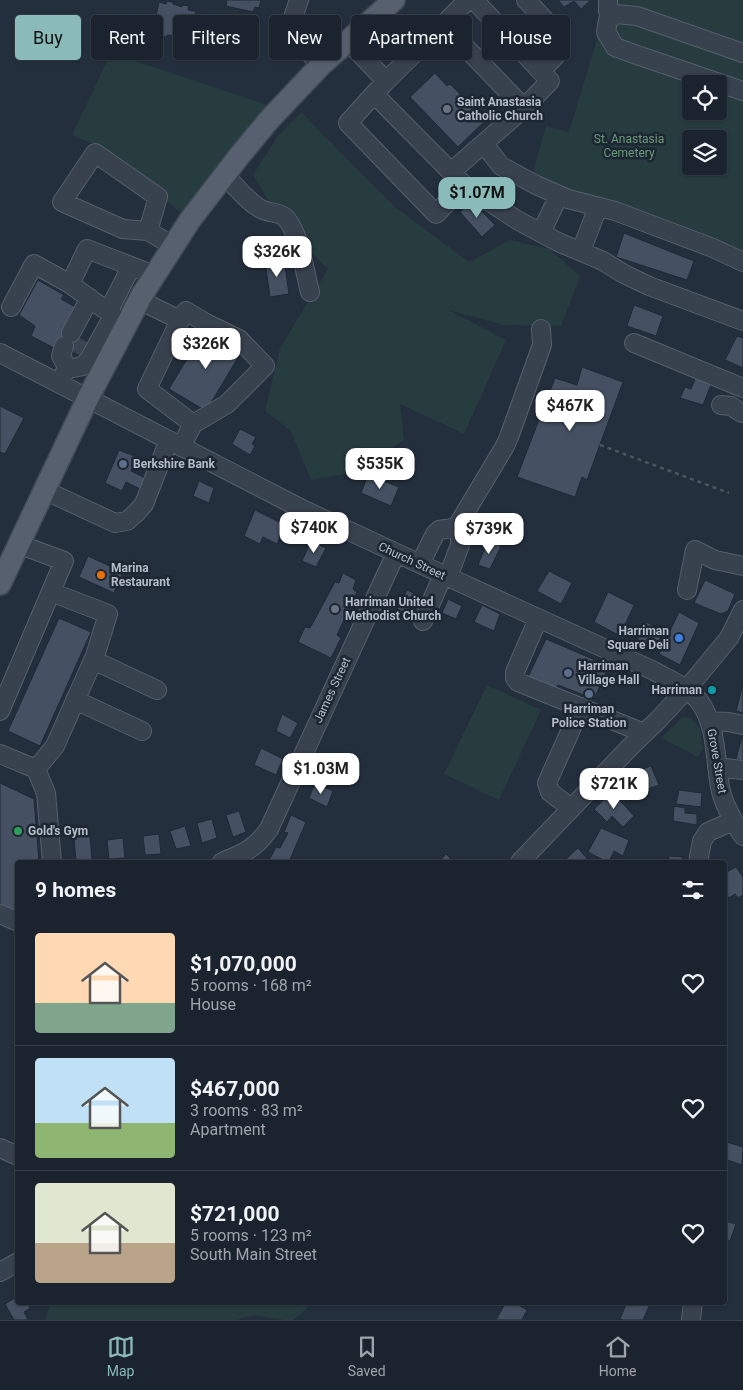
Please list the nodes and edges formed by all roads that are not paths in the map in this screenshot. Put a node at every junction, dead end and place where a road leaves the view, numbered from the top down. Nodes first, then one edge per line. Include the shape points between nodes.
1 (299, 0) edge
2 (394, 0) edge
3 (468, 0) edge
4 (474, 0) edge
5 (526, 0) edge
6 (612, 7) edge
7 (452, 15) edge
8 (348, 41) junction
9 (743, 53) edge
10 (472, 54) edge
11 (407, 60) edge
12 (321, 66) junction
13 (541, 71) junction
14 (386, 81) junction
15 (743, 91) edge
16 (374, 94) junction
17 (524, 108) junction
18 (484, 144) junction
19 (451, 172) junction
20 (225, 174) junction
21 (464, 185) junction
22 (559, 195) junction
23 (598, 207) junction
24 (148, 231) junction
25 (541, 233) junction
26 (173, 246) junction
27 (581, 251) junction
28 (743, 262) edge
29 (131, 267) junction
30 (154, 276) junction
31 (70, 284) junction
32 (310, 292) dead end
33 (139, 300) junction
34 (11, 306) dead end
35 (107, 311) junction
36 (180, 320) junction
37 (743, 321) edge
38 (541, 329) dead end
39 (634, 342) dead end
40 (79, 351) junction
41 (0, 353) edge
42 (60, 383) junction
43 (743, 388) edge
44 (88, 398) junction
45 (721, 405) dead end
46 (743, 413) edge
47 (193, 424) junction
48 (175, 444) junction
49 (44, 490) junction
50 (456, 526) junction
51 (18, 544) junction
52 (396, 553) junction
53 (420, 564) junction
54 (743, 566) edge
55 (445, 576) junction
56 (0, 584) edge
57 (687, 590) dead end
58 (51, 592) junction
59 (538, 618) junction
60 (741, 620) edge
61 (423, 621) dead end
62 (93, 660) junction
63 (157, 690) dead end
64 (686, 690) junction
65 (75, 700) junction
66 (582, 708) junction
67 (0, 711) edge
68 (710, 721) junction
69 (743, 725) edge
70 (142, 732) dead end
71 (644, 733) junction
72 (0, 754) edge
73 (717, 767) junction
74 (36, 769) junction
75 (743, 770) edge
76 (571, 808) junction
77 (738, 828) edge
78 (52, 860) edge
79 (227, 860) edge
80 (522, 860) edge
81 (698, 860) edge
82 (0, 914) edge
83 (15, 921) edge
84 (0, 1148) edge
85 (15, 1155) edge
86 (15, 1264) edge
87 (0, 1272) edge
88 (693, 1305) edge
89 (691, 1320) edge

1 - 12 street via 291,23 294,36
2 - 8 main road
3 - 7 street
4 - 13 street
5 - 13 street via 558,34 560,51
6 - 9 street
6 - 15 street via 606,32 615,46
8 - 12 main road
8 - 14 street
10 - 17 street
11 - 14 street
12 - 20 main road via 269,120
13 - 17 street via 550,81
14 - 16 street
16 - 19 street
16 - 21 street via 348,123 436,214
17 - 18 street
18 - 19 street
18 - 22 street via 501,166
19 - 21 street
20 - 26 main road
20 - 32 street via 261,210 284,217 293,229
21 - 25 street
22 - 23 street
22 - 25 street
23 - 27 street
23 - 28 street
24 - 24 street via 158,197 95,153 62,202 123,229
24 - 26 street
25 - 27 street
26 - 30 main road
27 - 37 street via 649,286
29 - 30 street
29 - 31 street via 88,249
29 - 35 street
30 - 33 main road
31 - 34 street via 34,264
31 - 35 street
33 - 35 main road
33 - 36 street
35 - 40 main road
35 - 40 street
36 - 47 street via 147,389
36 - 47 street via 186,311 239,339 265,366 227,404
38 - 50 street via 542,345 510,437
39 - 43 street
40 - 42 street
40 - 44 main road
41 - 42 street, Church Street
42 - 44 street, Church Street
44 - 48 street, Church Street
44 - 49 main road
45 - 46 street
47 - 48 street
48 - 49 street via 144,504 127,521 115,523
48 - 52 street, Church Street
49 - 51 main road
50 - 53 street via 435,534
50 - 55 street via 460,545
51 - 56 main road
51 - 58 street via 64,560
52 - 53 street, Church Street
52 - 79 street, James Street via 269,829 255,846
53 - 55 street, Church Street
54 - 57 street via 715,560 695,550
55 - 59 street, Church Street
55 - 61 street
58 - 62 street via 108,614
58 - 67 street
59 - 64 street, Church Street via 654,670
59 - 66 street via 515,678
60 - 64 street
62 - 63 street
62 - 65 street
64 - 68 street, Grove Street via 698,700
64 - 71 street
65 - 70 street
65 - 74 street via 55,746
66 - 71 street
66 - 76 street via 547,783 550,792
68 - 69 street
68 - 73 street, Grove Street
71 - 76 street
72 - 74 street
73 - 75 street
73 - 77 street, Grove Street via 720,789
74 - 78 street via 46,792
76 - 80 street
77 - 81 street via 708,832 702,841
82 - 83 street
84 - 85 street
86 - 87 street
88 - 89 street

